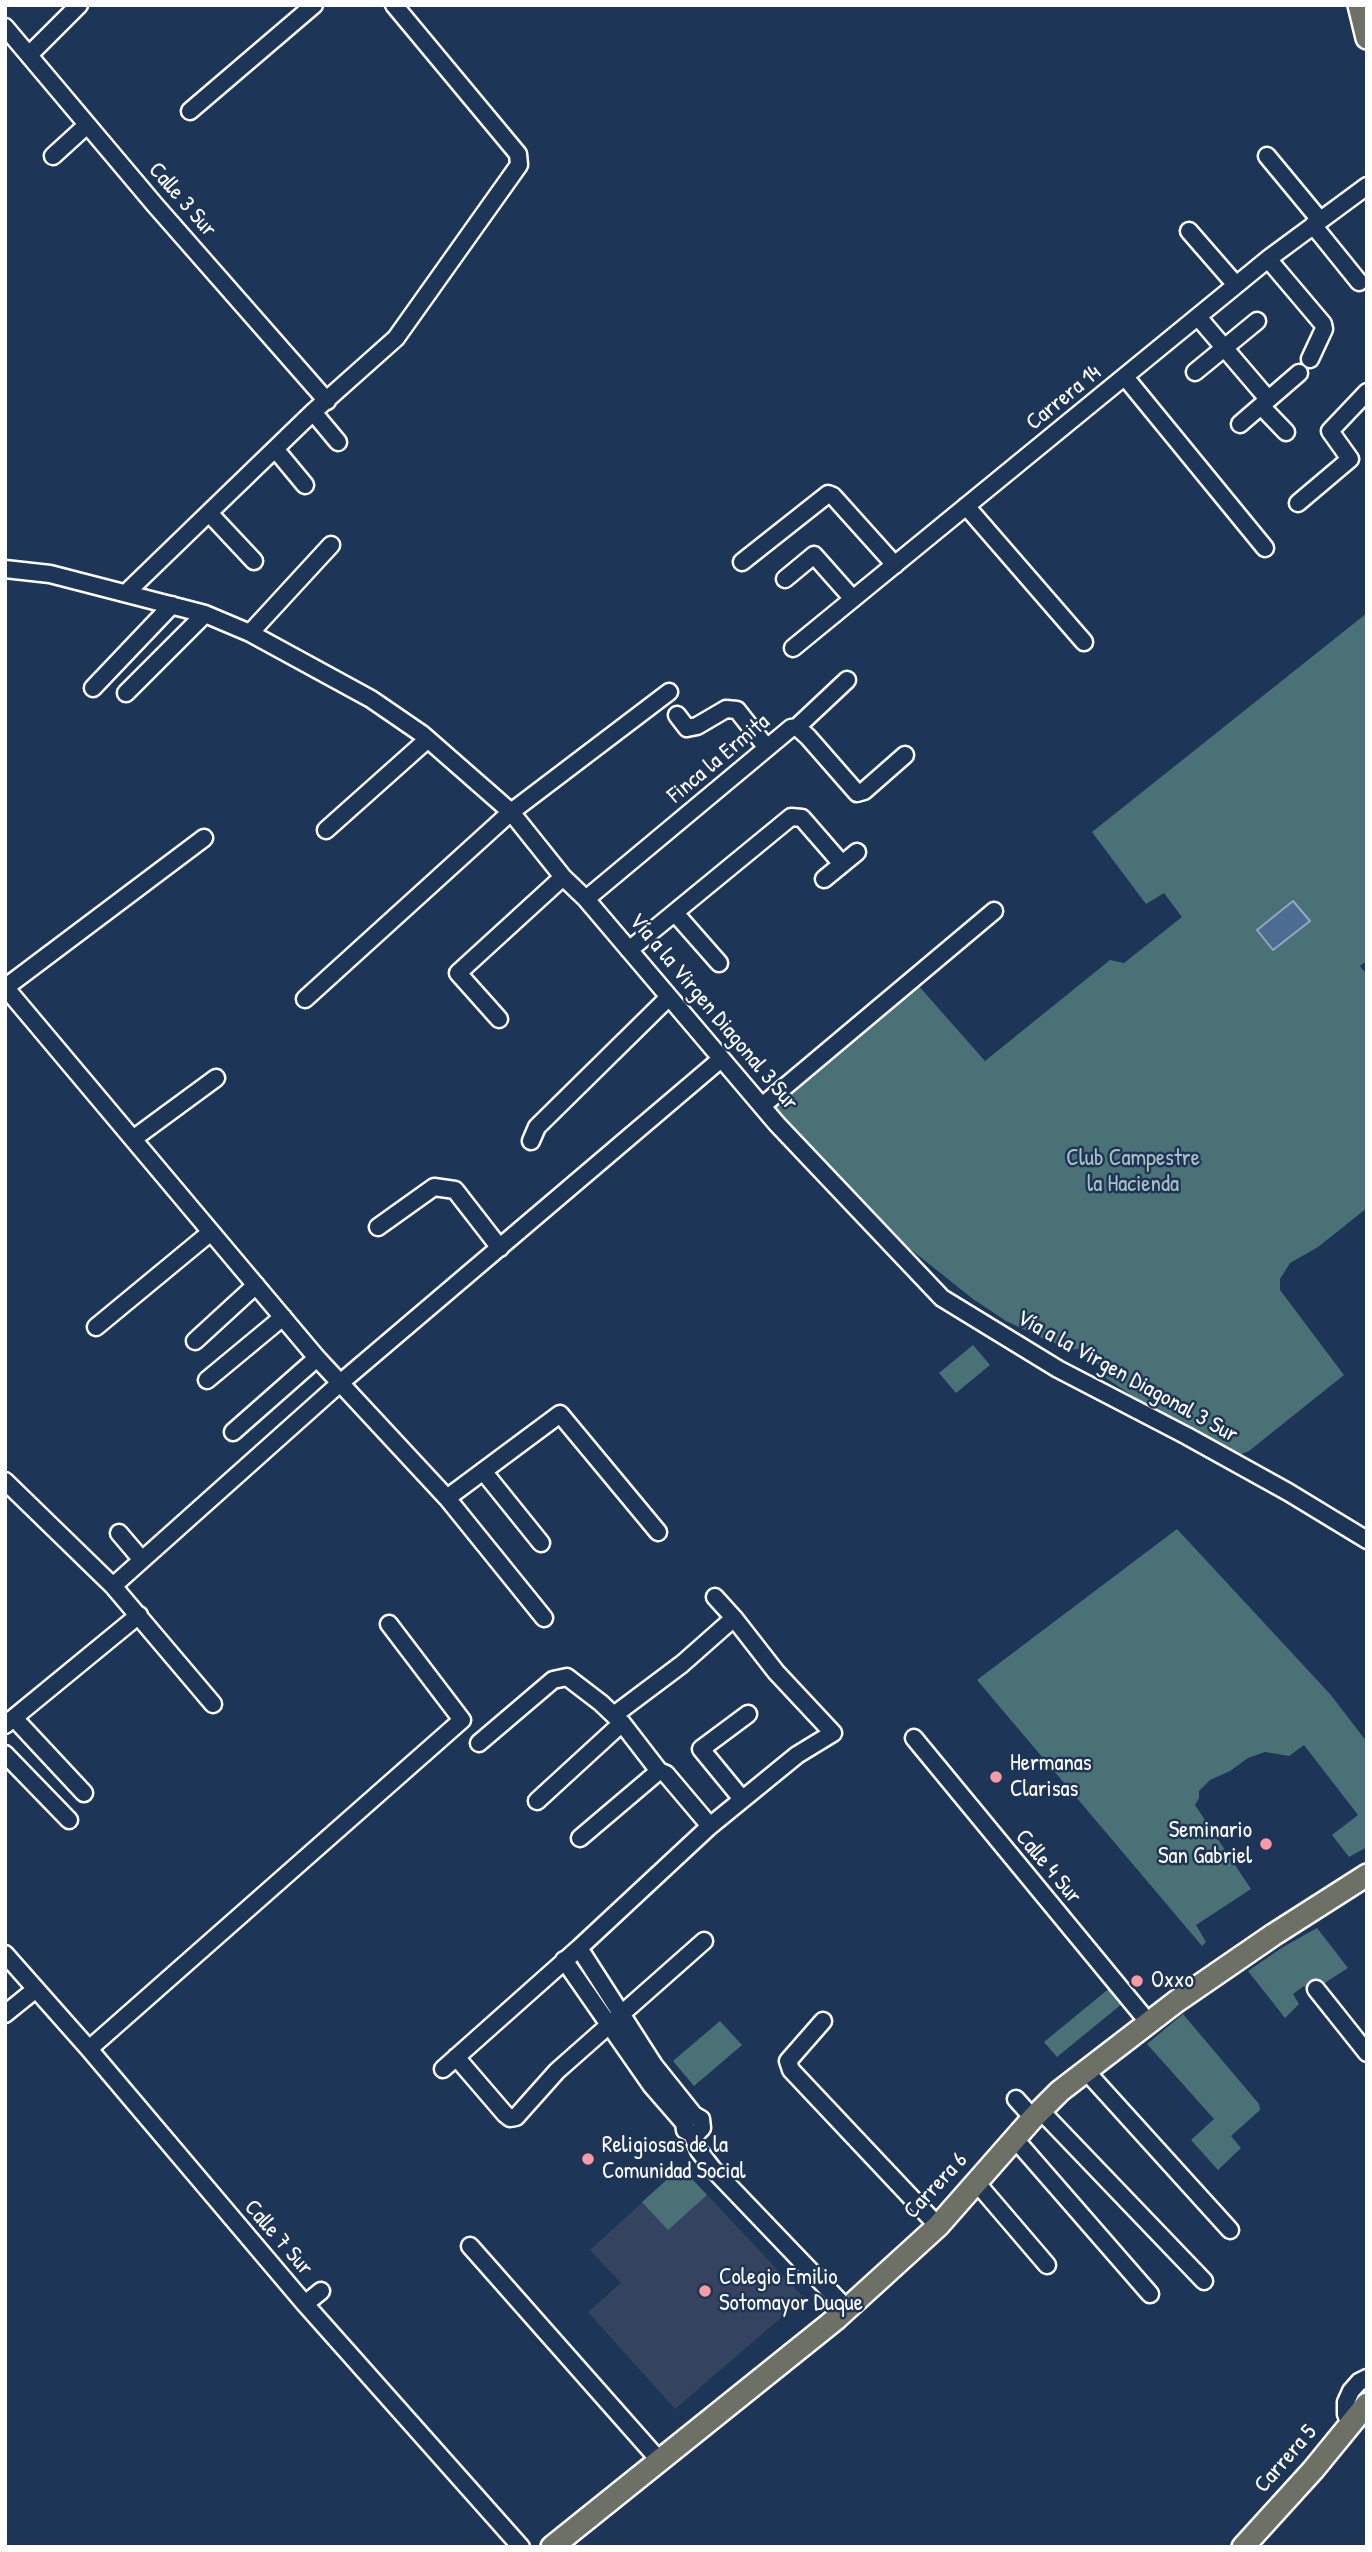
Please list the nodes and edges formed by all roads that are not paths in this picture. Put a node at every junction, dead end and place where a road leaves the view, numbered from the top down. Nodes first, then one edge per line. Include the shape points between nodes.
1 (79, 5) edge
2 (314, 5) edge
3 (394, 5) edge
4 (1362, 12) edge
5 (5, 27) edge
6 (1367, 38) edge
7 (29, 55) junction
8 (190, 111) dead end
9 (87, 125) junction
10 (52, 156) dead end
11 (1267, 156) dead end
12 (1367, 186) edge
13 (1316, 223) junction
14 (1189, 231) dead end
15 (1268, 259) junction
16 (1359, 282) dead end
17 (1237, 285) junction
18 (1198, 317) junction
19 (1257, 321) dead end
20 (1226, 347) junction
21 (1310, 359) dead end
22 (1195, 372) dead end
23 (1299, 373) dead end
24 (1125, 377) junction
25 (1367, 392) edge
26 (327, 401) junction
27 (1264, 403) junction
28 (313, 412) junction
29 (1240, 424) dead end
30 (1286, 432) dead end
31 (338, 442) dead end
32 (276, 450) junction
33 (305, 485) dead end
34 (1298, 503) dead end
35 (967, 506) junction
36 (209, 513) junction
37 (331, 545) dead end
38 (1265, 548) dead end
39 (254, 561) dead end
40 (743, 562) dead end
41 (895, 565) junction
42 (5, 569) edge
43 (785, 579) dead end
44 (127, 592) junction
45 (853, 599) junction
46 (172, 605) junction
47 (205, 614) junction
48 (250, 633) junction
49 (1084, 642) dead end
50 (793, 648) dead end
51 (847, 680) dead end
52 (93, 688) dead end
53 (669, 692) dead end
54 (126, 693) dead end
55 (677, 715) dead end
56 (797, 727) junction
57 (428, 739) junction
58 (767, 748) junction
59 (905, 755) dead end
60 (511, 812) junction
61 (326, 830) dead end
62 (204, 838) dead end
63 (857, 852) dead end
64 (842, 864) junction
65 (563, 877) junction
66 (824, 879) dead end
67 (586, 899) junction
68 (994, 911) dead end
69 (676, 913) junction
70 (629, 950) junction
71 (719, 963) dead end
72 (5, 987) edge
73 (668, 998) junction
74 (305, 999) dead end
75 (499, 1019) dead end
76 (721, 1059) junction
77 (216, 1079) dead end
78 (762, 1106) junction
79 (134, 1139) junction
80 (531, 1141) dead end
81 (378, 1227) dead end
82 (211, 1232) junction
83 (500, 1248) junction
84 (256, 1285) junction
85 (283, 1317) junction
86 (96, 1327) dead end
87 (195, 1341) dead end
88 (317, 1358) junction
89 (207, 1380) dead end
90 (339, 1384) junction
91 (233, 1432) dead end
92 (483, 1471) junction
93 (5, 1480) edge
94 (447, 1498) junction
95 (658, 1532) dead end
96 (119, 1533) dead end
97 (1367, 1540) edge
98 (541, 1544) dead end
99 (142, 1560) junction
100 (113, 1586) junction
101 (715, 1597) dead end
102 (139, 1615) junction
103 (544, 1618) dead end
104 (734, 1618) junction
105 (389, 1624) dead end
106 (213, 1704) dead end
107 (748, 1714) dead end
108 (618, 1719) junction
109 (10, 1722) edge
110 (914, 1738) dead end
111 (479, 1744) dead end
112 (5, 1754) edge
113 (659, 1771) junction
114 (84, 1793) dead end
115 (742, 1799) junction
116 (537, 1801) dead end
117 (69, 1820) dead end
118 (710, 1826) junction
119 (580, 1838) dead end
120 (1367, 1875) edge
121 (704, 1941) dead end
122 (579, 1948) junction
123 (5, 1954) edge
124 (564, 1960) junction
125 (588, 1965) junction
126 (575, 1976) junction
127 (36, 1989) junction
128 (1316, 1989) dead end
129 (5, 2014) edge
130 (616, 2020) junction
131 (823, 2021) dead end
132 (1149, 2023) junction
133 (89, 2049) junction
134 (1367, 2053) edge
135 (456, 2057) junction
136 (443, 2069) dead end
137 (1087, 2071) junction
138 (1016, 2099) dead end
139 (1037, 2114) junction
140 (1015, 2139) junction
141 (976, 2182) junction
142 (938, 2226) junction
143 (1230, 2230) dead end
144 (470, 2246) dead end
145 (1047, 2265) dead end
146 (1204, 2281) dead end
147 (321, 2291) dead end
148 (1150, 2294) dead end
149 (305, 2304) junction
150 (847, 2309) junction
151 (1367, 2378) edge
152 (1367, 2404) edge
153 (1350, 2425) junction
154 (660, 2461) junction
155 (521, 2547) edge
156 (552, 2547) edge
157 (1243, 2547) edge

1 - 7 street
2 - 8 street
3 - 26 street via 518,154 519,165 396,338
4 - 6 main road
5 - 7 street, Calle 3 Sur
7 - 9 street, Calle 3 Sur
9 - 10 street
9 - 26 street, Calle 3 Sur
11 - 13 street
12 - 13 street, Carrera 14
13 - 15 street, Carrera 14
13 - 16 street
14 - 17 street
15 - 17 street, Carrera 14
15 - 21 street via 1323,324
17 - 18 street, Carrera 14
18 - 20 street
18 - 24 street, Carrera 14
19 - 20 street
20 - 22 street
20 - 27 street
23 - 27 street
24 - 35 street, Carrera 14
24 - 38 street
25 - 34 street via 1330,431 1350,459
26 - 28 street
27 - 29 street
27 - 30 street
28 - 31 street
28 - 32 street
32 - 33 street
32 - 36 street
35 - 41 street, Carrera 14
35 - 49 street
36 - 39 street
36 - 44 street
37 - 48 street
40 - 41 street via 828,494
41 - 45 street, Carrera 14
42 - 44 street, Vía a la Virgen Diagonal 3 Sur
43 - 45 street via 814,555
44 - 46 street, Vía a la Virgen Diagonal 3 Sur
45 - 50 street, Carrera 14
46 - 47 street, Vía a la Virgen Diagonal 3 Sur
46 - 52 street
47 - 48 street, Vía a la Virgen Diagonal 3 Sur
47 - 54 street
48 - 57 street, Vía a la Virgen Diagonal 3 Sur via 370,699
51 - 56 street
53 - 60 street
55 - 58 street via 687,728 726,709 737,710
56 - 58 street, Finca la Ermita
56 - 59 street, Finca la Ermita via 857,793
57 - 60 street, Vía a la Virgen Diagonal 3 Sur
57 - 61 street
58 - 67 street, Finca la Ermita
60 - 65 street, Vía a la Virgen Diagonal 3 Sur
60 - 74 street
62 - 72 street
63 - 64 street
64 - 66 street
64 - 69 street via 802,818 791,817
65 - 67 street, Vía a la Virgen Diagonal 3 Sur
65 - 75 street via 458,973
67 - 70 street, Vía a la Virgen Diagonal 3 Sur
68 - 78 street
69 - 70 street
69 - 71 street
70 - 73 street, Vía a la Virgen Diagonal 3 Sur
72 - 79 street
73 - 76 street, Vía a la Virgen Diagonal 3 Sur
73 - 80 street via 537,1127
76 - 78 street, Vía a la Virgen Diagonal 3 Sur
76 - 83 street
77 - 79 street
78 - 97 street, Vía a la Virgen Diagonal 3 Sur via 942,1298 1058,1369 1210,1448
79 - 82 street
81 - 83 street via 434,1186 455,1190
82 - 84 street
82 - 86 street
83 - 90 street
84 - 85 street
84 - 87 street
85 - 88 street
85 - 89 street
88 - 90 street
88 - 91 street
90 - 94 street
90 - 99 street
92 - 94 street
92 - 95 street via 560,1414
92 - 98 street
93 - 100 street
94 - 103 street
96 - 99 street
99 - 100 street
100 - 102 street
101 - 104 street
102 - 106 street
102 - 109 street
104 - 108 street
104 - 115 street via 833,1733
105 - 133 street via 462,1720
107 - 115 street via 701,1749
108 - 111 street via 566,1677 553,1680
108 - 113 street
108 - 116 street
109 - 114 street
110 - 132 street, Calle 4 Sur
112 - 117 street
113 - 118 street
113 - 119 street
115 - 118 street
118 - 122 street
120 - 132 main road, Carrera 6
121 - 130 street
122 - 124 street
122 - 125 street
123 - 127 street, Calle 7 Sur
124 - 126 street
124 - 135 street
125 - 126 street
125 - 130 street
126 - 130 street
127 - 129 street
127 - 133 street, Calle 7 Sur
128 - 134 street
130 - 135 street via 557,2071 516,2117 505,2114
130 - 150 street via 690,2124 699,2151 712,2168
131 - 142 street via 788,2061 791,2070
132 - 137 main road, Carrera 6
133 - 149 street, Calle 7 Sur
135 - 136 street
137 - 139 main road, Carrera 6
137 - 143 street
138 - 139 street
139 - 140 main road, Carrera 6
139 - 146 street
140 - 141 main road, Carrera 6
140 - 148 street
141 - 142 main road, Carrera 6
141 - 145 street
142 - 150 main road, Carrera 6
144 - 154 street
147 - 149 street
149 - 155 street, Calle 7 Sur
150 - 154 main road, Carrera 6
151 - 153 street via 1346,2402
152 - 153 main road, Carrera 5
153 - 157 main road, Carrera 5
154 - 156 main road, Carrera 6

